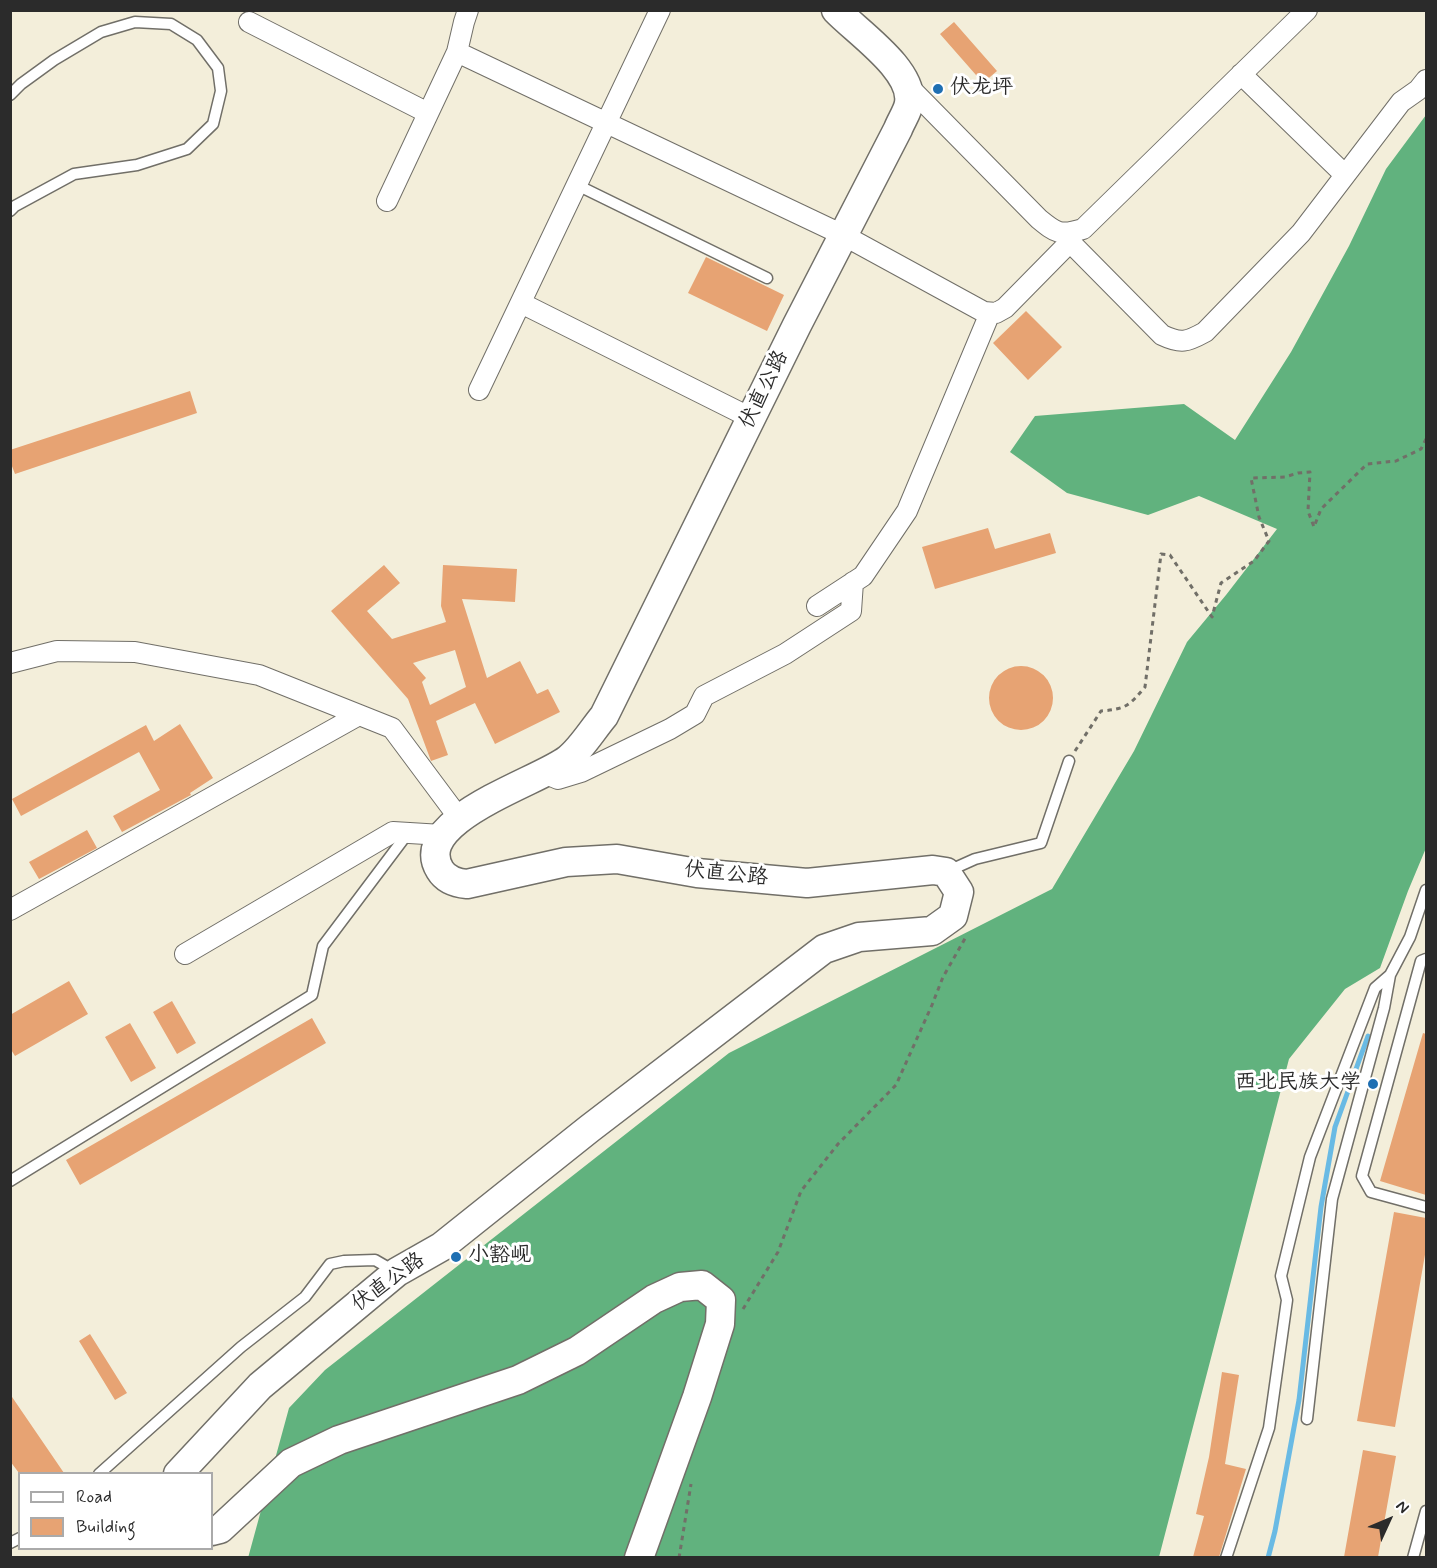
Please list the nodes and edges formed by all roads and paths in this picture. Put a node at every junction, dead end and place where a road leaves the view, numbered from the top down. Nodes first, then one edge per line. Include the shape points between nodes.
1 (468, 10) edge
2 (660, 10) edge
3 (836, 10) edge
4 (1306, 10) edge
5 (249, 22) dead end
6 (456, 52) junction
7 (1241, 74) junction
8 (1426, 80) edge
9 (907, 85) junction
10 (10, 94) edge
11 (428, 113) junction
12 (606, 123) junction
13 (1344, 175) junction
14 (577, 185) junction
15 (387, 201) dead end
16 (10, 211) edge
17 (843, 235) junction
18 (1069, 238) junction
19 (767, 278) dead end
20 (521, 303) junction
21 (990, 313) junction
22 (478, 390) dead end
23 (751, 418) junction
24 (1426, 439) edge
25 (853, 582) junction
26 (817, 606) dead end
27 (10, 663) edge
28 (359, 715) junction
29 (1069, 761) joint
30 (543, 773) junction
31 (451, 826) junction
32 (408, 833) junction
33 (946, 872) junction
34 (1426, 890) edge
35 (10, 910) edge
36 (953, 916) junction
37 (184, 954) dead end
38 (1426, 959) edge
39 (1390, 975) junction
40 (10, 1181) edge
41 (1426, 1207) edge
42 (396, 1272) junction
43 (720, 1324) junction
44 (1307, 1419) dead end
45 (100, 1472) edge
46 (179, 1472) edge
47 (1426, 1510) edge
48 (213, 1531) edge
49 (639, 1557) edge
50 (1226, 1557) edge
51 (1413, 1557) edge

1 - 6 street
2 - 12 street
3 - 9 main road via 894,64
4 - 7 street
5 - 11 street
6 - 11 street
6 - 12 street
7 - 13 street
7 - 18 street via 1083,229
8 - 13 street via 1401,102
9 - 17 main road, 伏直公路 via 909,103
9 - 18 street via 1039,219
10 - 16 lane via 54,60 101,32 135,22 171,24 197,39 218,68 221,91 213,124 188,149 137,165 74,174
11 - 15 street
12 - 14 street
12 - 17 street
13 - 18 street via 1301,233 1205,332 1191,340 1176,342 1162,335
14 - 19 lane
14 - 20 street
17 - 21 street
17 - 23 main road, 伏直公路
18 - 21 street via 1005,308
20 - 22 street
20 - 23 street
21 - 25 street via 907,511 863,576
23 - 30 main road, 伏直公路 via 604,716 568,759
24 - 29 path via 1420,448 1396,461 1367,464 1320,509 1314,527 1308,511 1310,472 1251,478 1259,517 1269,541 1254,561 1221,583 1212,617 1170,555 1161,554 1145,687 1121,709 1101,711
25 - 26 street
25 - 30 street via 850,611 785,654 704,696 695,714 581,772 558,779
27 - 28 street via 57,651 135,652 259,675
28 - 31 street via 392,728
28 - 35 street
29 - 33 lane via 1041,843 975,859
30 - 31 main road, 伏直公路
31 - 32 street
31 - 33 main road, 伏直公路 via 437,844 437,863 441,872 467,884 566,862 617,859 697,873 807,883 933,870
32 - 37 street via 393,832
32 - 40 lane via 323,946 312,995
33 - 36 main road via 959,892
34 - 39 lane via 1410,937
36 - 42 main road, 伏直公路 via 932,931 859,937 824,949 441,1247
36 - 43 path via 969,931 943,977 896,1084 838,1144 801,1191 778,1252 761,1280 739,1316
38 - 41 lane via 1421,961 1362,1176 1371,1192
39 - 44 lane via 1332,1199
39 - 50 lane via 1375,988 1310,1157 1281,1276 1287,1300 1269,1428
42 - 45 lane via 375,1260 330,1264 305,1298 241,1347
42 - 46 main road, 伏直公路 via 260,1386
43 - 48 main road via 721,1300 702,1286 680,1287 654,1299 578,1351 518,1380 339,1440 291,1463 220,1529
43 - 49 main road
47 - 51 lane

